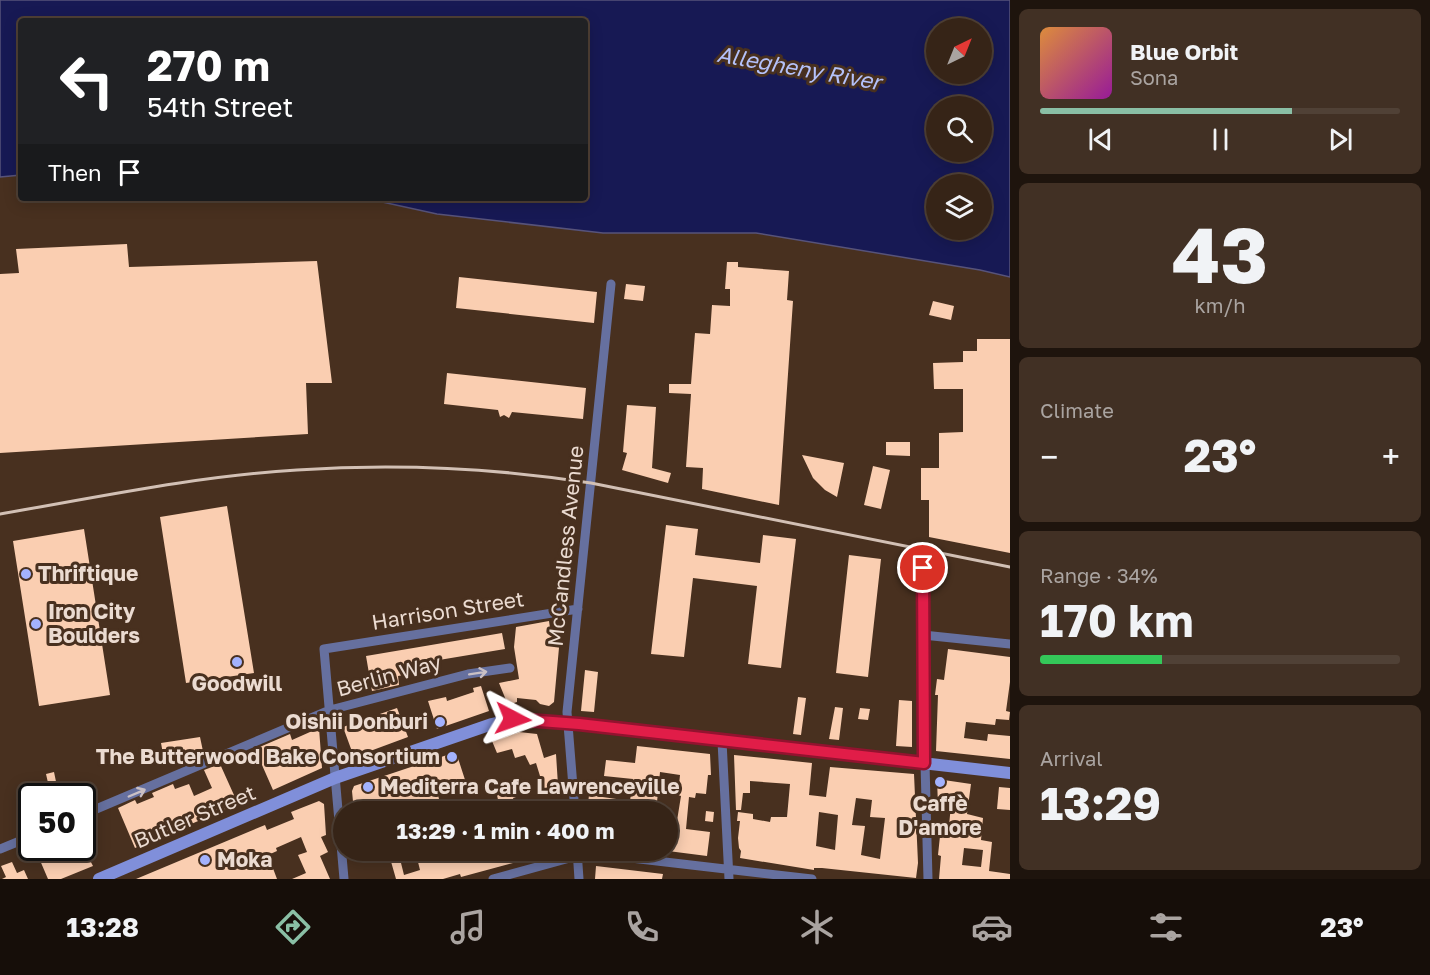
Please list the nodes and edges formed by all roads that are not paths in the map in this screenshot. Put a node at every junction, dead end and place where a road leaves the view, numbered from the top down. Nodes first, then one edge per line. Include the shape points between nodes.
1 (611, 284) dead end
2 (923, 550) dead end
3 (578, 609) junction
4 (923, 635) junction
5 (1010, 644) edge
6 (510, 668) dead end
7 (330, 710) junction
8 (567, 723) junction
9 (722, 741) junction
10 (924, 763) junction
11 (1010, 773) edge
12 (335, 778) junction
13 (573, 801) edge
14 (96, 809) edge
15 (18, 842) edge
16 (0, 849) edge
17 (551, 861) edge
18 (578, 861) edge
19 (637, 861) edge
20 (729, 874) edge
21 (99, 879) edge
22 (344, 879) edge
23 (493, 879) edge
24 (579, 879) edge
25 (812, 879) edge
26 (928, 879) edge

1 - 3 street, McCandless Avenue
2 - 4 street
3 - 7 street, Harrison Street via 324,649
3 - 8 street, McCandless Avenue
4 - 5 street
4 - 10 street
7 -> 6 street, Berlin Way via 468,674
7 - 12 street
14 -> 7 street, Berlin Way
8 - 9 main road, Butler Street
8 - 12 main road, Butler Street via 513,719
8 - 13 street, McCandless Avenue
9 - 10 main road, Butler Street
9 - 20 street
10 - 11 main road, Butler Street
10 - 26 street
12 - 21 main road, Butler Street
12 - 22 street
15 - 16 street
17 - 23 street
18 - 24 street
19 - 20 street
20 - 25 street

